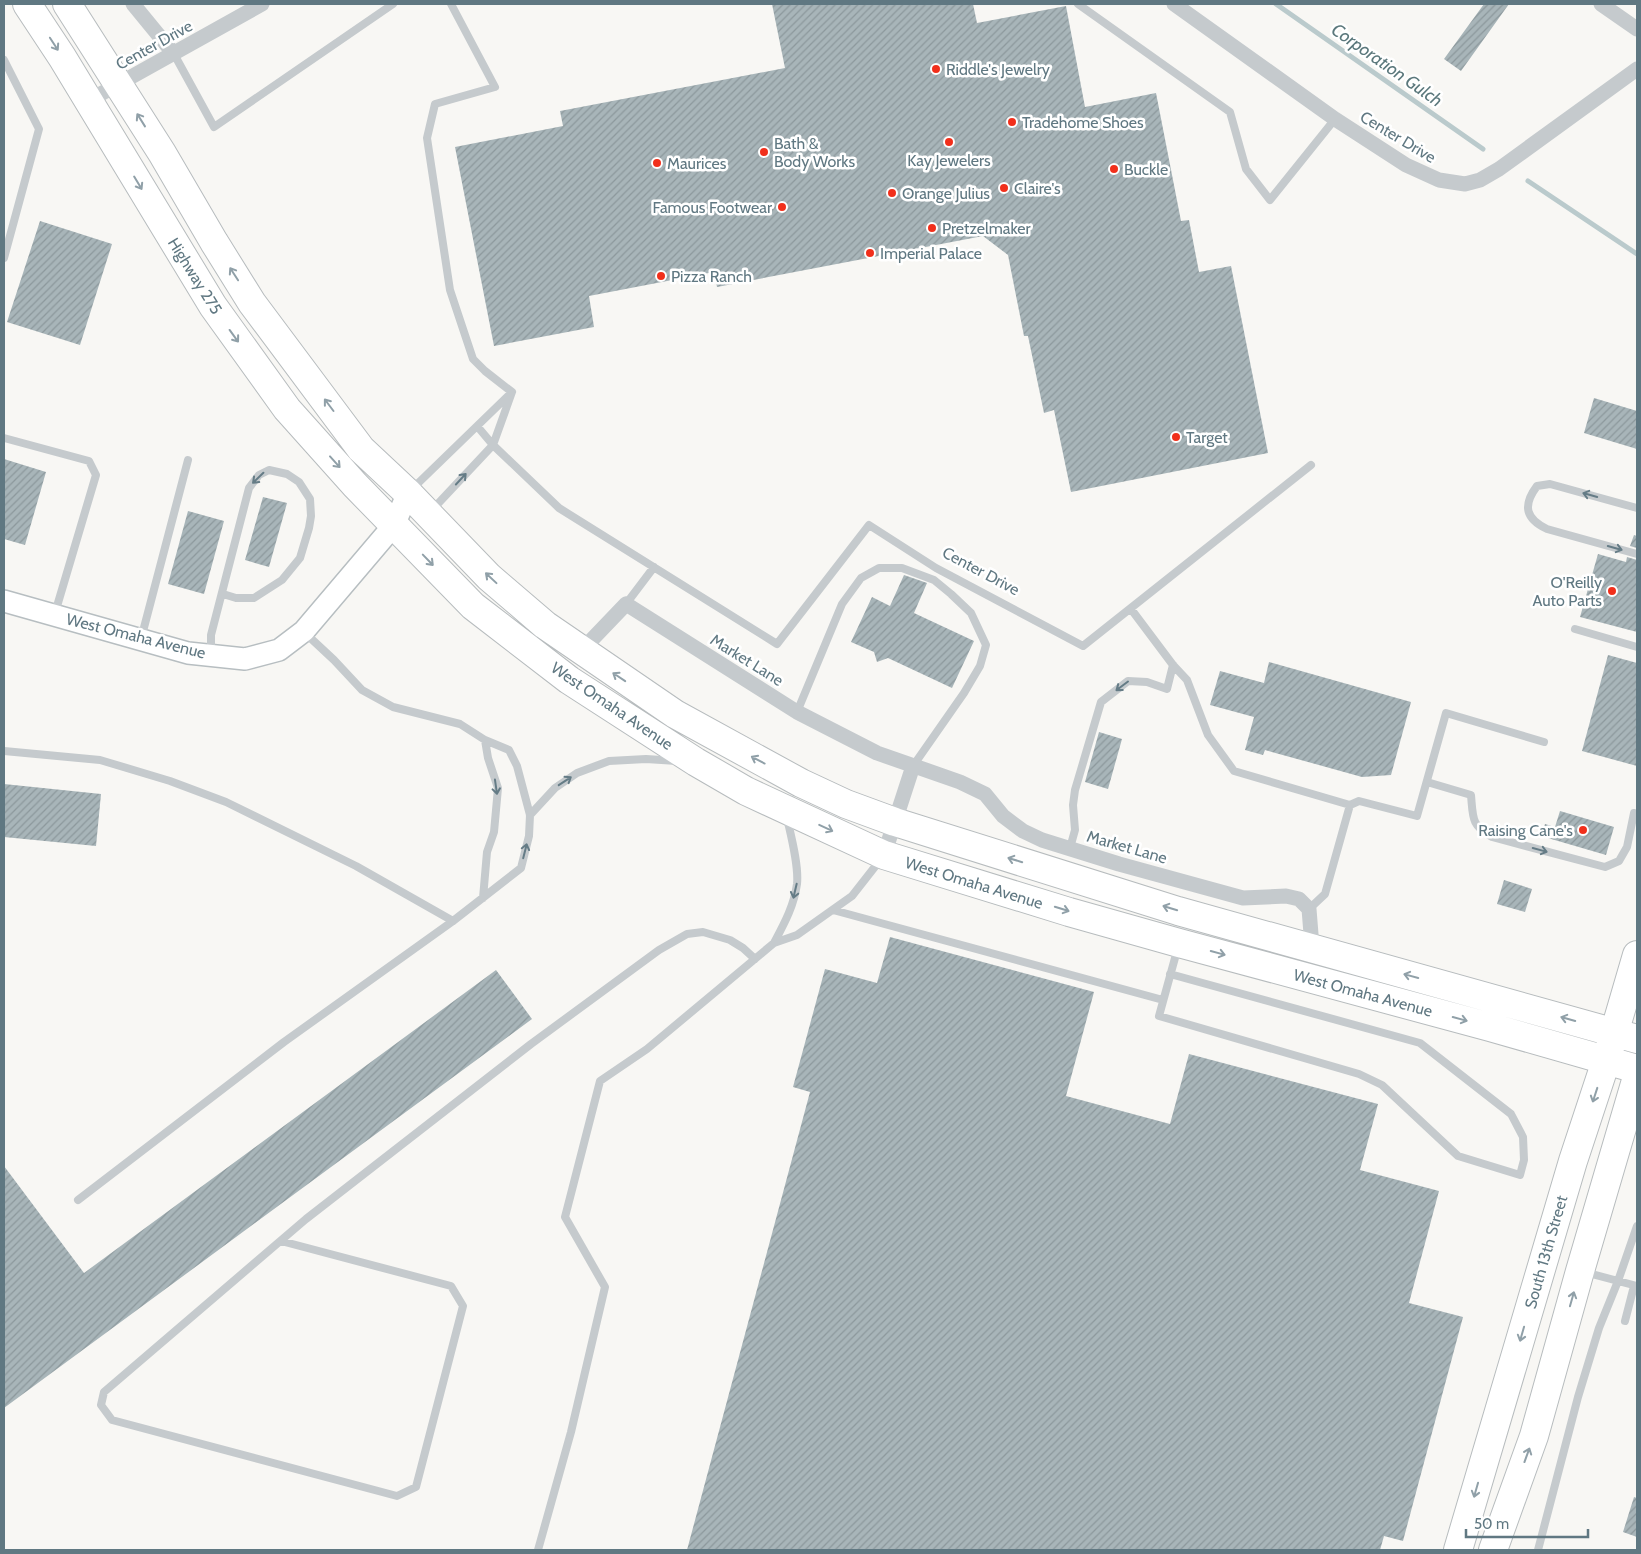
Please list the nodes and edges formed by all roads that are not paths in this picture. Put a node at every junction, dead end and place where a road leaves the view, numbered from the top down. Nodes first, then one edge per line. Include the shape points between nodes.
1 (27, 4) edge
2 (67, 4) edge
3 (133, 4) edge
4 (262, 4) edge
5 (393, 4) edge
6 (450, 4) edge
7 (1078, 4) edge
8 (1174, 4) edge
9 (1601, 4) edge
10 (1637, 29) edge
11 (174, 54) junction
12 (4, 60) edge
13 (1637, 68) edge
14 (119, 85) junction
15 (88, 101) junction
16 (1335, 119) junction
17 (4, 258) edge
18 (512, 392) junction
19 (477, 426) junction
20 (4, 438) edge
21 (493, 445) junction
22 (188, 460) dead end
23 (1311, 465) dead end
24 (408, 493) junction
25 (1637, 508) edge
26 (428, 514) junction
27 (394, 525) junction
28 (1637, 554) edge
29 (654, 567) junction
30 (223, 594) junction
31 (4, 601) edge
32 (626, 604) junction
33 (1130, 609) junction
34 (55, 615) junction
35 (1575, 629) dead end
36 (304, 631) junction
37 (141, 639) junction
38 (1637, 648) edge
39 (581, 651) junction
40 (211, 656) junction
41 (1173, 665) junction
42 (797, 712) junction
43 (485, 740) junction
44 (1544, 742) dead end
45 (4, 750) edge
46 (696, 762) junction
47 (913, 766) junction
48 (1427, 782) junction
49 (1350, 804) junction
50 (784, 809) junction
51 (1636, 813) edge
52 (530, 815) junction
53 (895, 822) junction
54 (1070, 848) junction
55 (884, 855) junction
56 (483, 898) junction
57 (1310, 909) junction
58 (833, 910) junction
59 (453, 922) junction
60 (774, 943) junction
61 (1179, 943) junction
62 (1307, 947) junction
63 (1637, 955) edge
64 (755, 959) junction
65 (1170, 974) junction
66 (1163, 1000) junction
67 (1626, 1036) edge
68 (1606, 1061) junction
69 (1637, 1070) edge
70 (1637, 1077) edge
71 (78, 1200) dead end
72 (1637, 1226) edge
73 (281, 1241) junction
74 (1580, 1271) junction
75 (1618, 1281) junction
76 (1636, 1286) edge
77 (1624, 1321) dead end
78 (538, 1550) edge
79 (1458, 1550) edge
80 (1493, 1550) edge
81 (1538, 1550) edge

1 -> 15 highway, Highway 275
2 - 14 highway, Highway 275
3 - 11 street
4 - 11 street, Center Drive
5 - 11 lane via 214,127
6 - 18 lane via 495,87 435,104 427,138 450,290 473,359
7 - 16 lane via 1230,112 1246,169 1270,200
8 - 16 street, Center Drive
9 - 10 street
11 - 14 street, Center Drive
12 - 17 lane via 40,129
13 - 16 street, Center Drive via 1499,169 1465,184 1438,180 1406,165
14 - 15 street, Center Drive
24 -> 14 highway, Highway 275 via 361,448 252,303
15 -> 27 highway, Highway 275 via 213,306 287,409
18 - 19 lane
18 - 21 lane
19 - 21 lane
19 - 24 lane
20 - 34 lane via 89,461 96,476
26 -> 21 lane
21 - 29 lane via 559,508
22 - 37 lane
23 - 33 lane, Center Drive
24 - 26 highway, West Omaha Avenue
24 - 27 street, West Omaha Avenue
25 -> 28 lane via 1550,484 1537,486 1528,509 1531,518 1547,529
26 - 27 street
39 -> 26 highway, West Omaha Avenue via 545,625 490,577
27 - 36 street, West Omaha Avenue
27 -> 46 highway, West Omaha Avenue via 473,606 569,680
29 - 32 lane
29 - 33 lane, Center Drive via 777,644 869,525 936,568 1083,646
30 -> 30 lane via 254,598 282,580 300,558 311,516 310,499 299,482 286,474 269,470 259,475 249,488
30 - 40 lane via 212,635
31 - 34 street, West Omaha Avenue
32 - 39 street
32 - 42 street, Market Lane
33 - 41 lane
34 - 37 street, West Omaha Avenue
35 - 38 lane
36 - 40 street, West Omaha Avenue via 279,650 245,659
36 - 43 lane via 362,690 394,708 460,724
37 - 40 street, West Omaha Avenue via 188,653
53 -> 39 highway, West Omaha Avenue via 810,788 725,742 675,714
41 - 49 lane via 1188,680 1208,736 1234,771
41 -> 54 lane via 1167,689 1148,682 1128,681 1102,702 1075,790 1075,830
42 - 47 street, Market Lane via 877,753
42 - 47 lane via 842,604 861,578 879,568 902,568 934,580 971,613 986,645 980,666 968,686
43 - 52 lane via 509,750 517,766
43 -> 56 lane via 498,788
44 - 48 lane via 1446,713
45 - 59 lane via 100,760 226,802 356,866
46 - 50 highway, West Omaha Avenue
52 -> 46 lane via 555,788 577,773 609,761
47 - 53 street
47 - 54 street, Market Lane via 985,794 1003,816 1023,830 1042,840
48 - 49 lane via 1417,816 1359,801
48 -> 51 lane via 1471,795 1473,819 1481,831 1492,837 1606,867 1619,861 1627,847
49 - 57 lane via 1326,894
50 -> 55 highway, West Omaha Avenue
50 -> 60 lane via 794,849 797,883 790,913
56 -> 52 lane via 521,868
53 - 55 street
62 -> 53 highway, West Omaha Avenue
54 - 57 street, Market Lane via 1243,898 1286,896 1299,899
55 - 58 lane via 852,896
55 -> 61 highway, West Omaha Avenue
56 - 59 lane
57 - 62 street
58 - 60 lane via 797,935
58 - 66 lane
59 - 71 lane via 284,1042
60 - 64 lane
61 - 65 lane
61 -> 68 highway, West Omaha Avenue
67 -> 62 highway, West Omaha Avenue
63 - 67 highway, South 13th Street
64 - 73 lane via 730,940 704,932 687,934 659,950 531,1044
64 - 78 lane via 646,1050 600,1081 564,1217 605,1287 571,1432
65 - 66 lane
65 - 66 lane via 1420,1043 1511,1114 1523,1137 1524,1160 1520,1175 1458,1156 1382,1085 1359,1074 1159,1016
67 - 68 highway, South 13th Street
68 - 69 highway, West Omaha Avenue
68 -> 79 highway, South 13th Street via 1573,1161
70 - 74 highway
72 - 75 lane
73 - 73 lane via 104,1392 101,1405 112,1420 397,1496 416,1487 462,1306 451,1286
74 - 75 lane
80 -> 74 highway via 1534,1436
75 - 76 lane
75 - 81 lane via 1599,1328 1578,1397
76 - 77 lane

